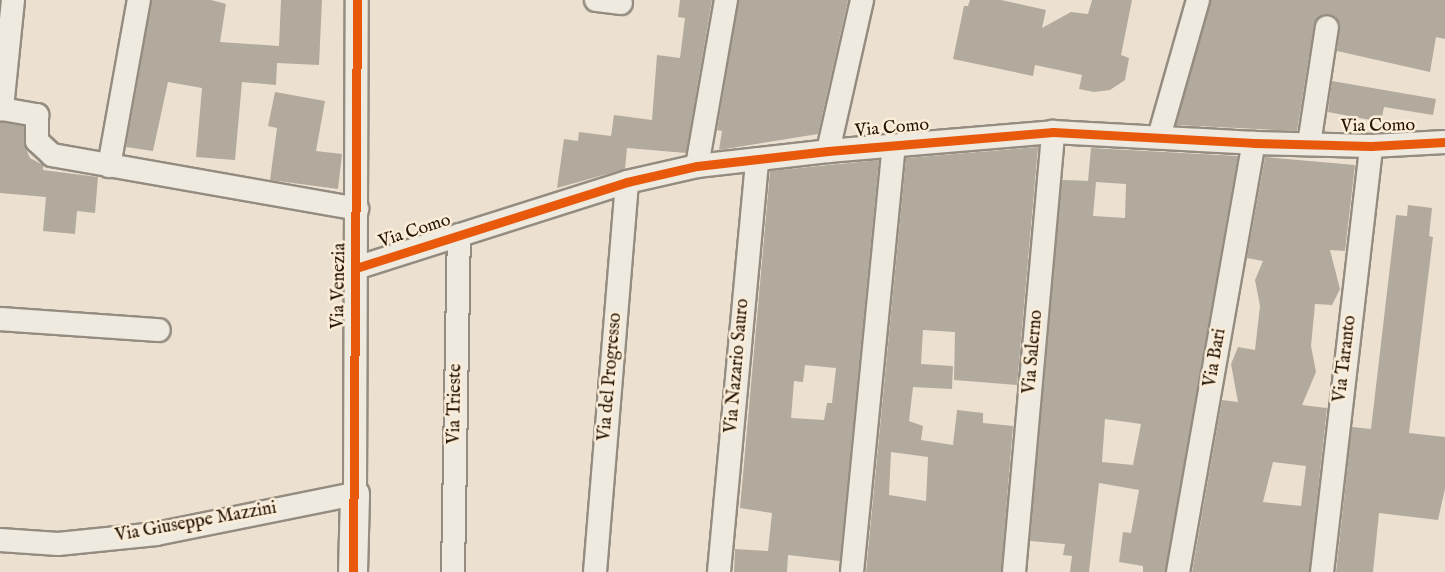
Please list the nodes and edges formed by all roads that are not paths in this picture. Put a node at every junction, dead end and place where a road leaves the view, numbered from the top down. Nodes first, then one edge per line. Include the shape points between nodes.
1 (14, 0) edge
2 (139, 0) edge
3 (357, 0) edge
4 (596, 0) edge
5 (726, 0) edge
6 (862, 0) edge
7 (1198, 0) edge
8 (621, 3) dead end
9 (1327, 27) dead end
10 (1053, 132) junction
11 (1159, 137) junction
12 (1445, 142) edge
13 (1254, 143) junction
14 (1309, 144) junction
15 (894, 146) junction
16 (1371, 146) junction
17 (828, 151) junction
18 (757, 160) junction
19 (109, 166) junction
20 (697, 166) junction
21 (627, 182) junction
22 (357, 209) junction
23 (459, 235) junction
24 (356, 268) junction
25 (0, 319) edge
26 (159, 330) dead end
27 (355, 494) junction
28 (0, 540) edge
29 (353, 572) edge
30 (453, 572) edge
31 (595, 572) edge
32 (719, 572) edge
33 (852, 572) edge
34 (1014, 572) edge
35 (1178, 572) edge
36 (1322, 572) edge

1 - 19 street via 2,109 37,115 37,141 52,155
2 - 19 street
3 - 22 street, Via Venezia
4 - 8 street
5 - 20 street
6 - 17 street
7 - 11 street
9 - 14 street
10 - 11 street, Via Como
10 - 15 street, Via Como
10 - 34 street, Via Salerno
11 - 13 street, Via Como
12 - 16 street, Via Como
13 - 14 street, Via Como
13 - 35 street, Via Bari
14 - 16 street, Via Como
15 - 17 street, Via Como
15 - 33 street
16 - 36 street, Via Taranto
17 - 18 street, Via Como
18 - 20 street, Via Como
18 - 32 street, Via Nazario Sauro
19 - 22 street
20 - 21 street, Via Como
21 - 23 street, Via Como
21 - 31 street, Via del Progresso
22 - 24 street, Via Venezia
23 - 24 street, Via Como
23 - 30 street, Via Trieste
24 - 27 street, Via Venezia
25 - 26 street
27 - 28 street, Via Giuseppe Mazzini via 156,534 58,544
27 - 29 street, Via Venezia

